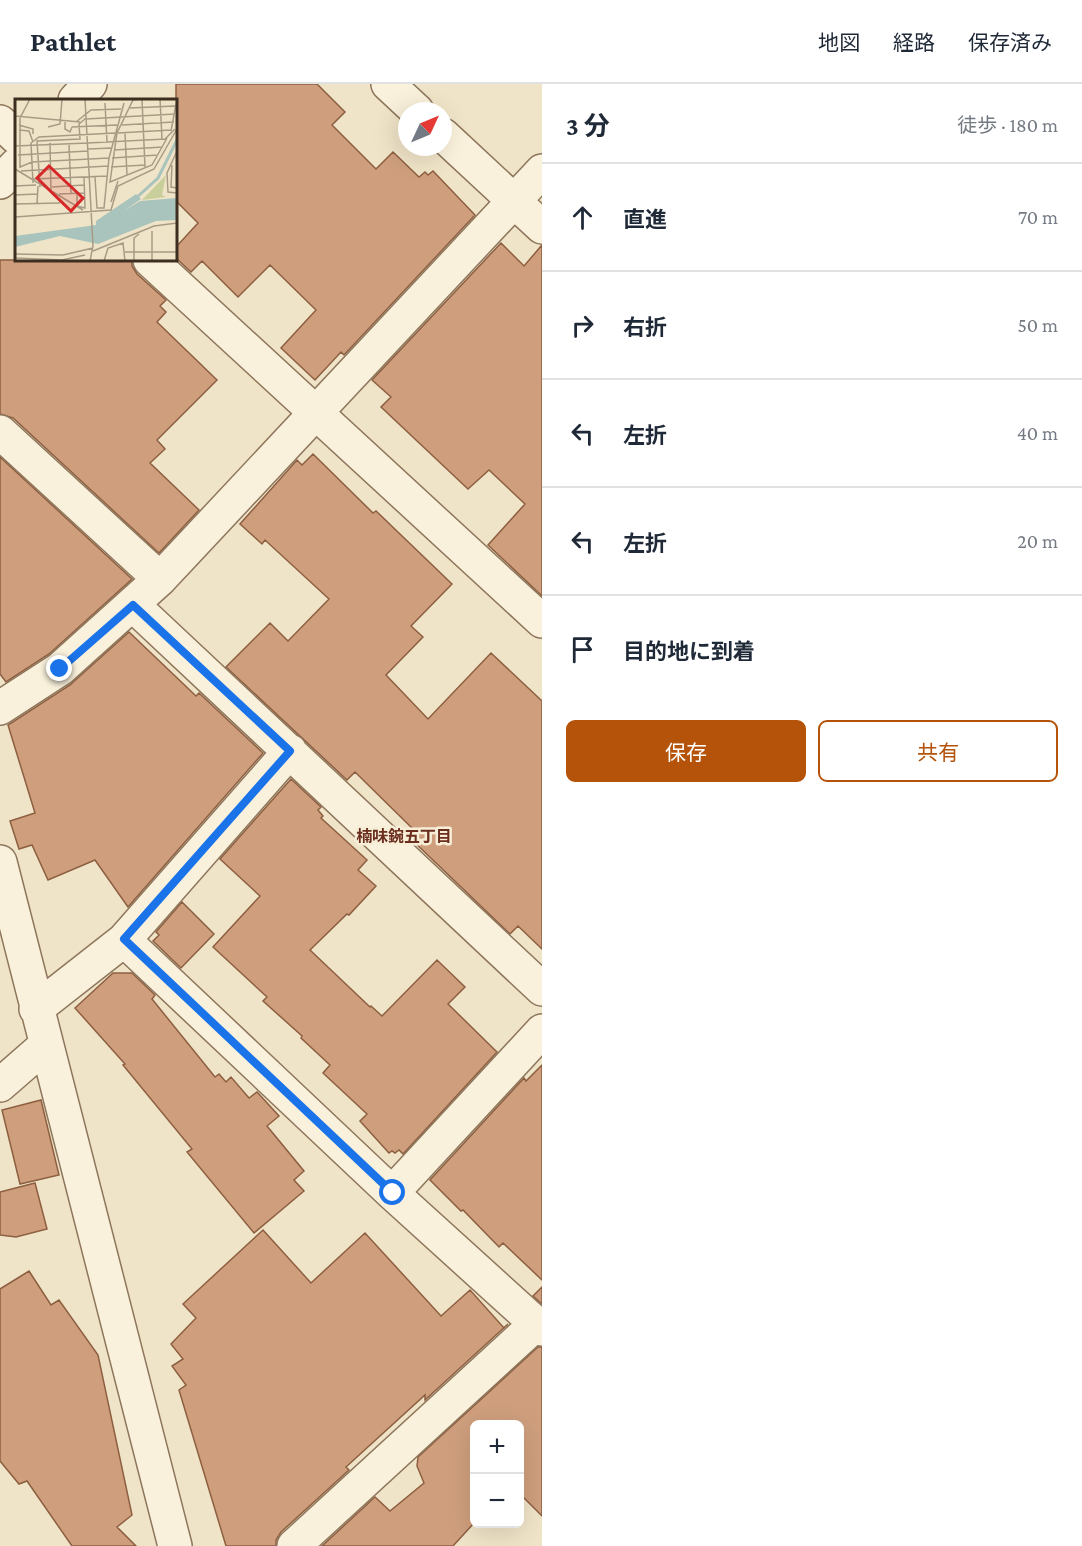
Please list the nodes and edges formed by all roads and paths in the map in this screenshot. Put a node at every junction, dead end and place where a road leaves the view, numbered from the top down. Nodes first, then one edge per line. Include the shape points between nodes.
1 (90, 84) edge
2 (388, 84) edge
3 (76, 99) edge
4 (407, 102) edge
5 (0, 122) edge
6 (15, 136) edge
7 (452, 143) edge
8 (15, 166) edge
9 (542, 171) edge
10 (0, 182) edge
11 (514, 201) junction
12 (542, 227) edge
13 (151, 261) edge
14 (317, 413) junction
15 (0, 432) edge
16 (160, 579) junction
17 (133, 605) junction
18 (542, 621) edge
19 (0, 708) edge
20 (290, 751) junction
21 (0, 862) edge
22 (124, 939) junction
23 (542, 989) edge
24 (36, 1009) junction
25 (542, 1031) edge
26 (46, 1045) junction
27 (0, 1085) edge
28 (393, 1193) junction
29 (539, 1327) edge
30 (175, 1546) edge
31 (294, 1546) edge

1 - 3 street
2 - 4 street
5 - 6 street
7 - 11 street
8 - 10 street
9 - 11 street
11 - 12 street
11 - 14 street
13 - 14 street
14 - 16 street
14 - 18 street
15 - 16 street
16 - 17 street
17 - 19 street via 60,669
17 - 20 street
20 - 22 street
20 - 23 street
21 - 24 street
22 - 24 street
22 - 28 street
24 - 26 street
25 - 28 street
26 - 27 street
26 - 30 street
28 - 29 street
29 - 31 street

